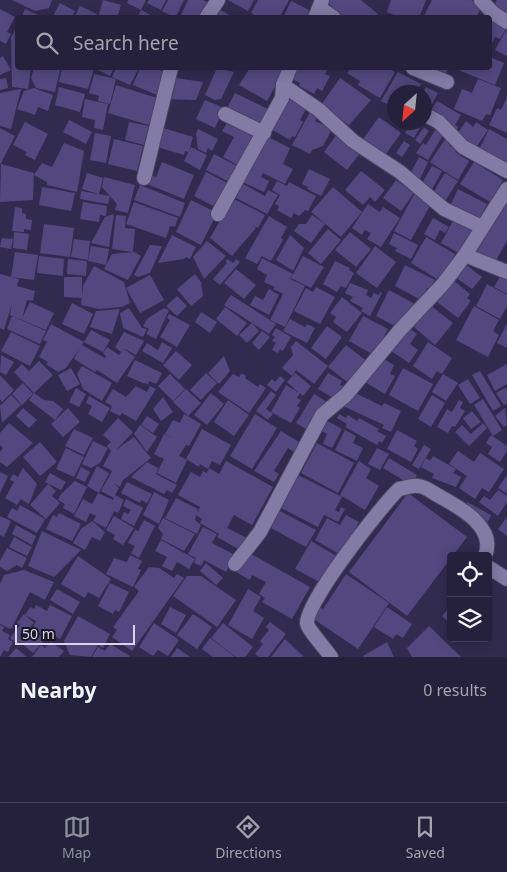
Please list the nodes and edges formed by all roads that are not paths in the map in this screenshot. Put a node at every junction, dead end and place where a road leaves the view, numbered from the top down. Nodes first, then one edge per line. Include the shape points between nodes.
1 (218, 0) edge
2 (319, 8) edge
3 (484, 8) edge
4 (208, 15) edge
5 (330, 15) edge
6 (507, 22) edge
7 (171, 70) edge
8 (289, 70) edge
9 (418, 70) edge
10 (447, 82) dead end
11 (282, 85) junction
12 (225, 114) dead end
13 (432, 118) edge
14 (264, 133) junction
15 (507, 170) edge
16 (144, 178) dead end
17 (507, 189) edge
18 (218, 214) dead end
19 (482, 227) junction
20 (465, 255) junction
21 (507, 272) edge
22 (486, 552) edge
23 (235, 564) dead end
24 (492, 570) edge
25 (507, 579) edge
26 (331, 657) edge

1 - 4 street
2 - 5 street
3 - 6 street
7 - 16 street
8 - 11 street
9 - 10 street
11 - 14 street via 282,98
11 - 19 street via 319,110 353,141 400,172 444,209
12 - 14 street
13 - 15 street via 463,147
14 - 18 street
17 - 19 street
19 - 20 street
20 - 21 street
20 - 23 street via 434,296 400,330 356,383 322,415 260,532
22 - 26 street via 485,536 464,510 420,486 399,489 325,583 308,615 307,626
24 - 25 street

